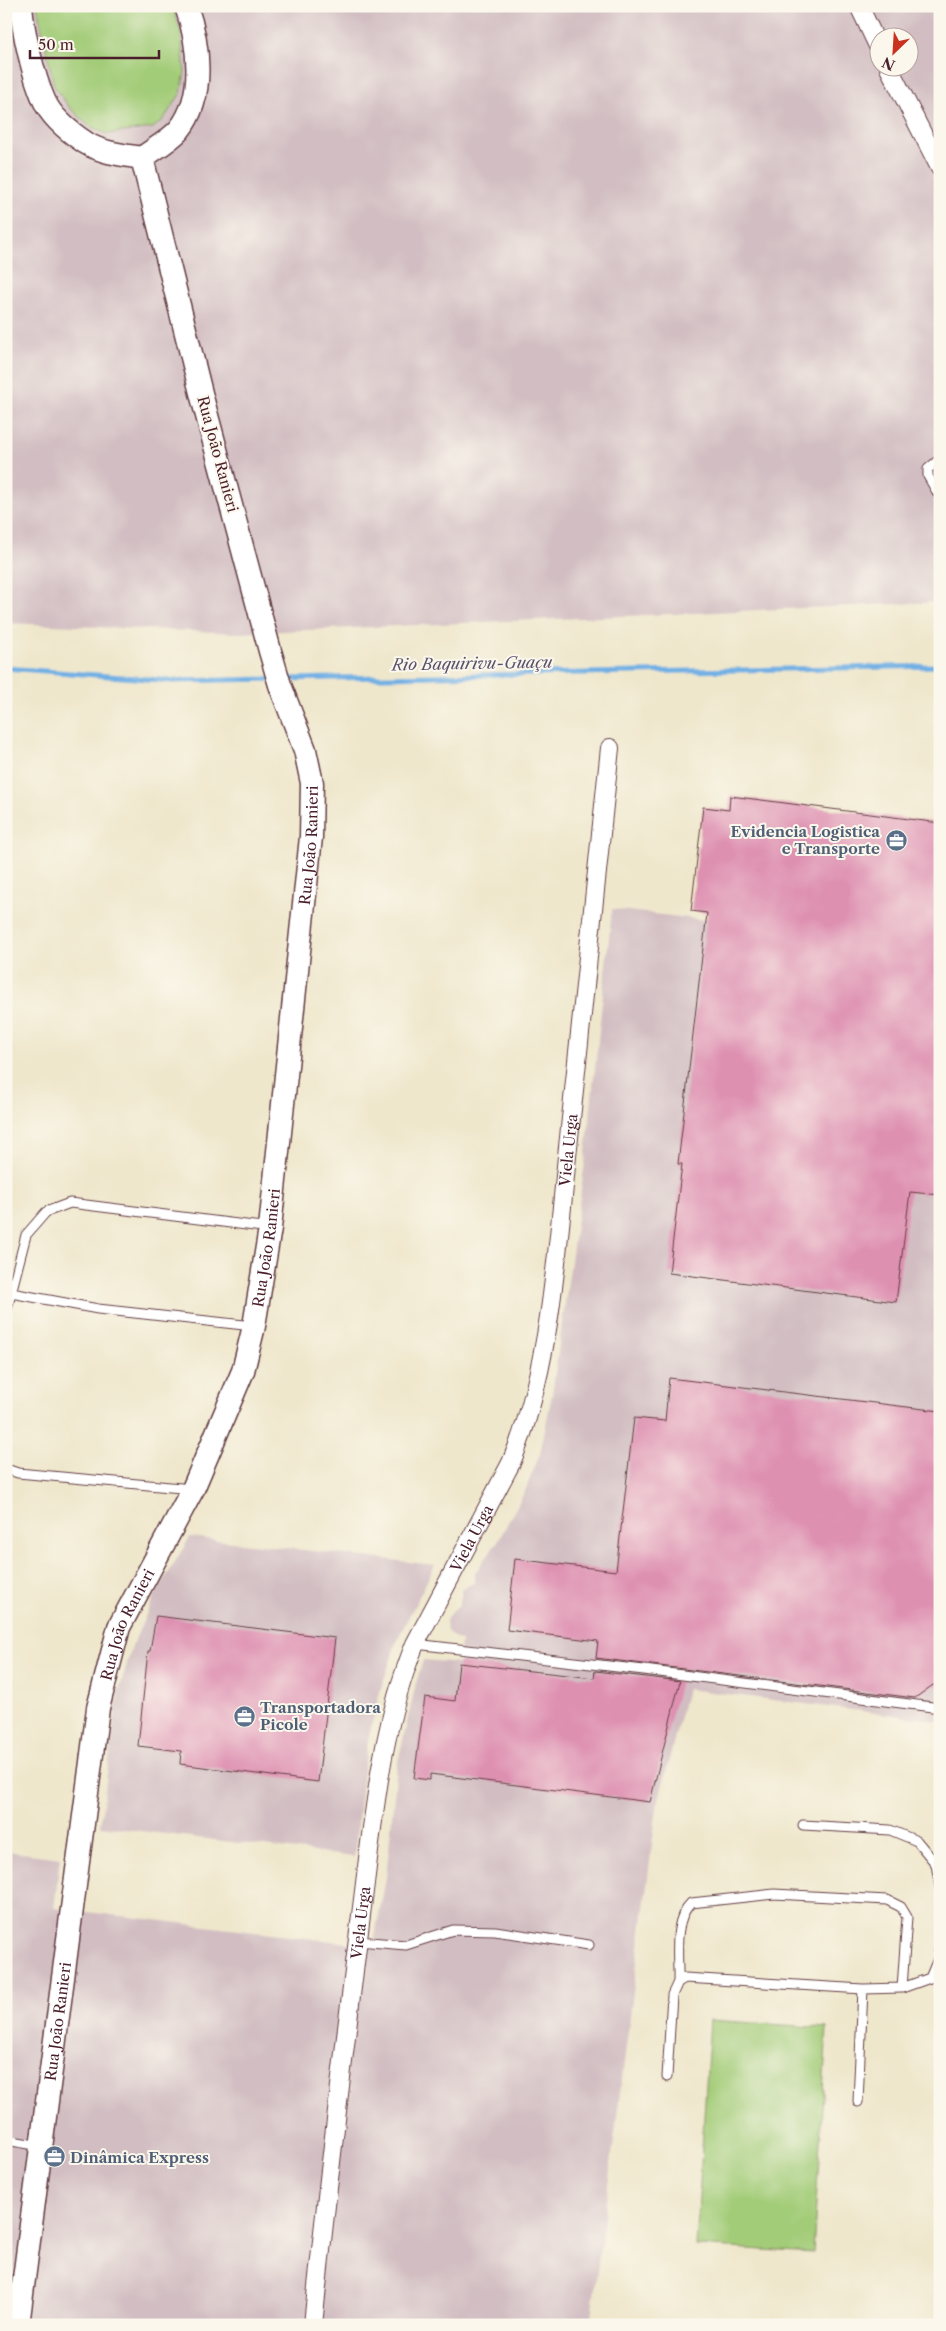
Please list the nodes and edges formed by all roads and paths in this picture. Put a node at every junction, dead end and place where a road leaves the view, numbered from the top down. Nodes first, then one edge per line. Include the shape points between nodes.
1 (21, 6) edge
2 (186, 6) edge
3 (859, 6) edge
4 (869, 28) edge
5 (894, 78) edge
6 (142, 158) junction
7 (940, 168) edge
8 (940, 459) edge
9 (940, 497) edge
10 (610, 748) dead end
11 (270, 1228) junction
12 (11, 1293) junction
13 (6, 1313) edge
14 (254, 1326) junction
15 (6, 1470) edge
16 (193, 1489) junction
17 (415, 1644) junction
18 (940, 1708) edge
19 (802, 1825) dead end
20 (940, 1888) edge
21 (358, 1941) junction
22 (940, 1943) edge
23 (589, 1944) dead end
24 (678, 1982) junction
25 (902, 1988) junction
26 (863, 1989) junction
27 (667, 2077) dead end
28 (858, 2102) dead end
29 (6, 2140) edge
30 (42, 2146) junction
31 (18, 2325) edge
32 (313, 2325) edge

1 - 6 street via 22,24 44,101 62,124 87,144
2 - 6 street via 196,42 196,92 179,130
3 - 4 street
5 - 7 street
6 - 11 street, Rua João Ranieri via 270,651 305,750 310,774 311,837
8 - 9 lane via 928,469 928,476
10 - 17 street, Viela Urga via 555,1266 537,1383 511,1463
11 - 12 lane via 70,1203 46,1212 26,1235
11 - 14 street, Rua João Ranieri
12 - 13 lane
12 - 14 lane via 98,1309
14 - 16 street, Rua João Ranieri via 243,1371
15 - 16 lane
16 - 30 street, Rua João Ranieri via 119,1627 98,1708
17 - 18 lane
17 - 21 street, Viela Urga via 382,1755
19 - 20 lane via 890,1830 917,1842 936,1864
21 - 23 lane via 406,1944 453,1930 495,1931
21 - 32 street, Viela Urga
22 - 25 lane via 930,1978
24 - 25 lane via 680,1923 684,1910 691,1903 774,1894 887,1900 901,1908 907,1917
24 - 26 lane via 685,1978
24 - 27 lane via 672,1995
25 - 26 lane
26 - 28 lane
29 - 30 lane
30 - 31 street, Rua João Ranieri

